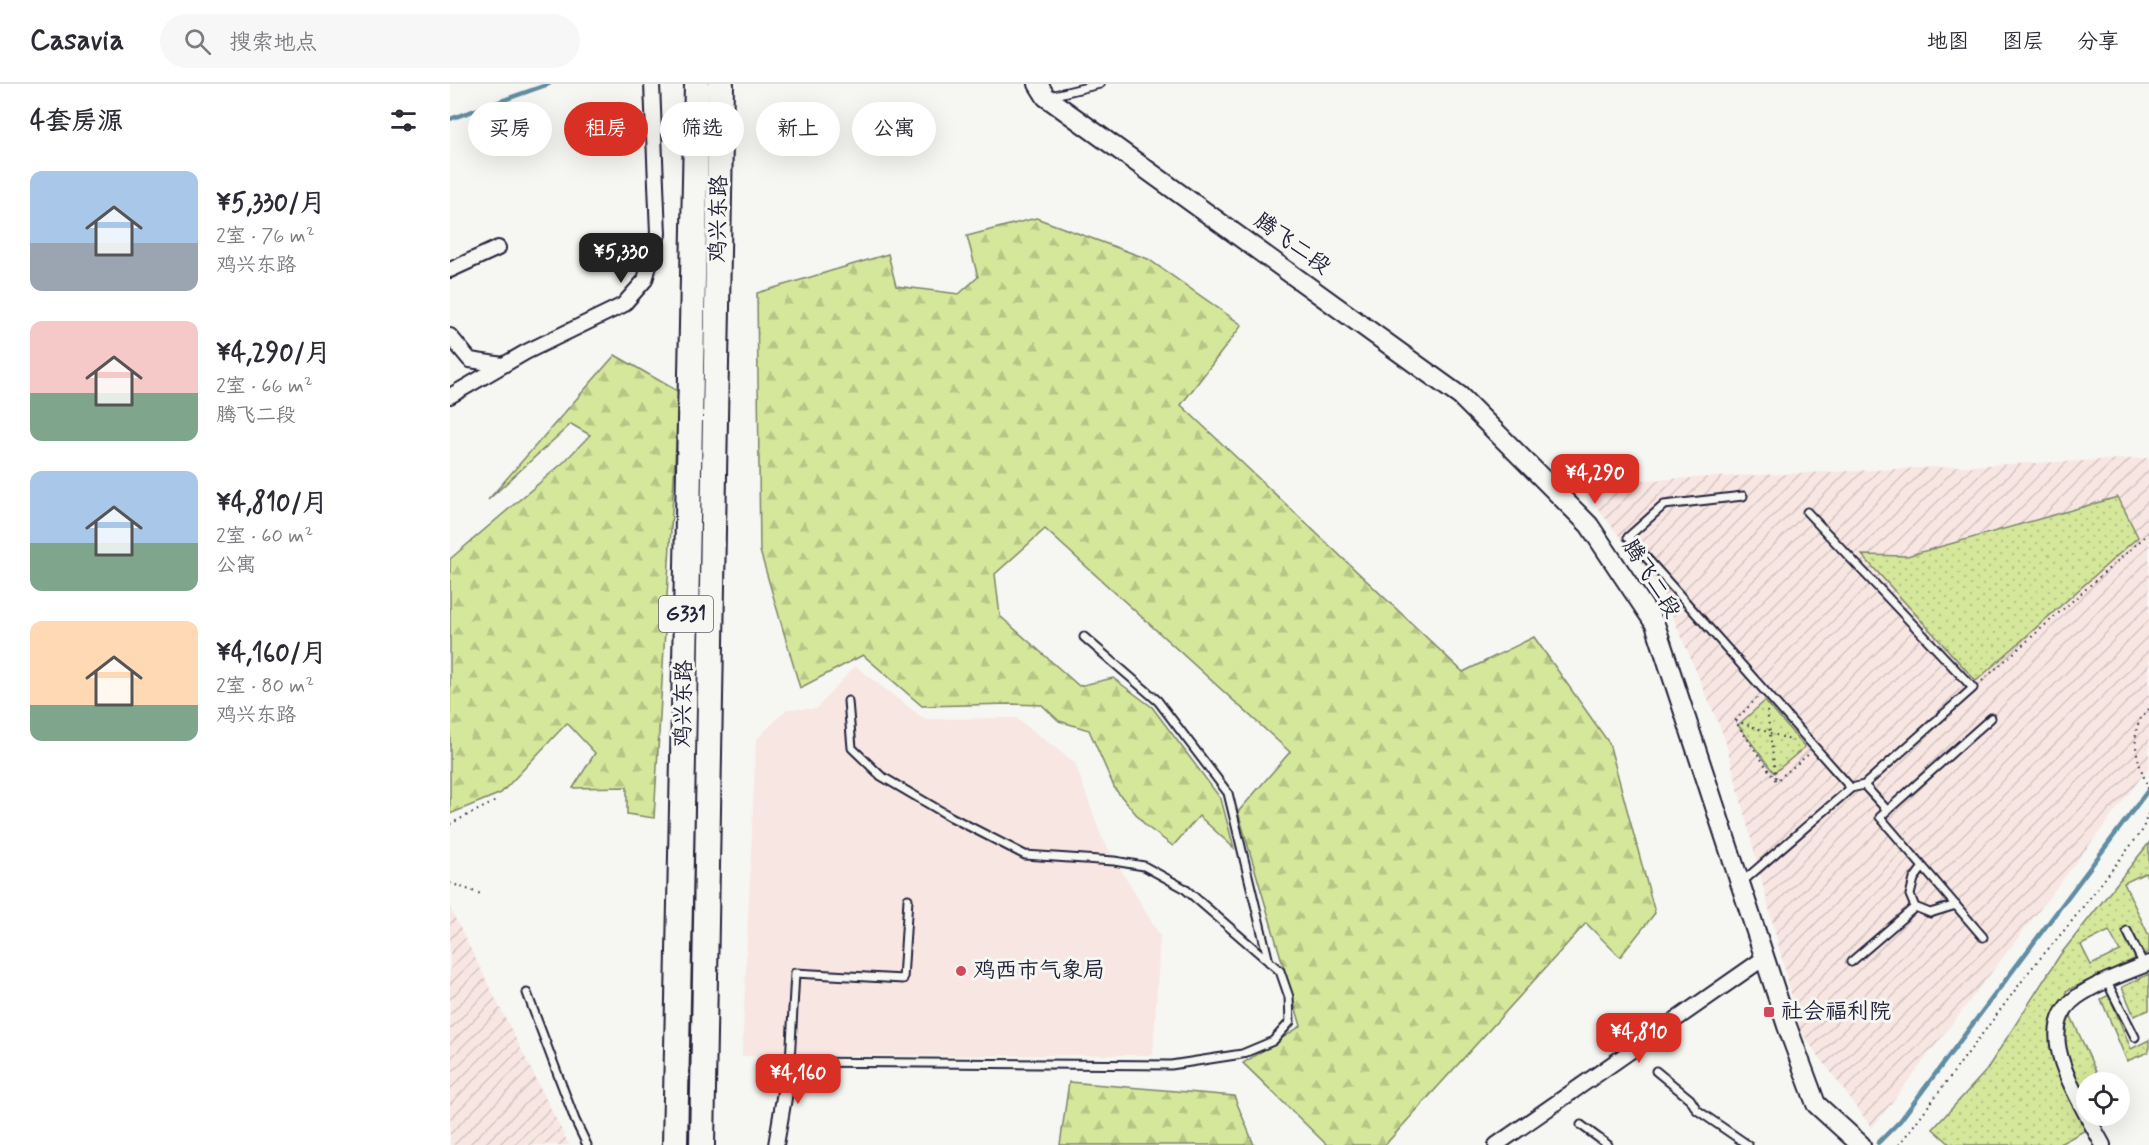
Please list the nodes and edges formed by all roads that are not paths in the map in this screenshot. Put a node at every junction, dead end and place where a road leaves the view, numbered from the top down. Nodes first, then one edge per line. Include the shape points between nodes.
1 (652, 84) edge
2 (697, 84) edge
3 (721, 84) edge
4 (1100, 84) edge
5 (1042, 91) edge
6 (498, 248) dead end
7 (450, 270) edge
8 (450, 336) edge
9 (503, 365) junction
10 (450, 396) edge
11 (1743, 496) dead end
12 (1808, 512) dead end
13 (1084, 637) dead end
14 (848, 701) dead end
15 (1991, 718) dead end
16 (1864, 785) junction
17 (1851, 788) junction
18 (1887, 810) junction
19 (1923, 867) junction
20 (1740, 884) junction
21 (908, 899) dead end
22 (1956, 905) junction
23 (1915, 907) junction
24 (2127, 931) dead end
25 (1983, 937) dead end
26 (1764, 958) junction
27 (1269, 962) junction
28 (1851, 962) dead end
29 (2146, 964) edge
30 (2107, 981) junction
31 (527, 993) dead end
32 (2135, 1037) dead end
33 (790, 1062) junction
34 (1656, 1071) dead end
35 (2076, 1094) edge
36 (1581, 1125) dead end
37 (2093, 1126) edge
38 (1856, 1143) edge
39 (587, 1145) edge
40 (675, 1145) edge
41 (702, 1145) edge
42 (776, 1145) edge
43 (1496, 1145) edge
44 (1608, 1145) edge
45 (1748, 1145) edge
46 (2103, 1145) edge

1 - 9 street via 658,234 645,280 623,305
2 - 40 highway, 鸡兴东路 / G331
3 - 41 highway, 鸡兴东路 / G331
4 - 5 lane
5 - 20 street, 腾飞二段 via 1460,396 1589,525 1655,624
6 - 7 street
8 - 9 street via 470,360
9 - 10 street
11 - 17 lane via 1664,505 1629,537
12 - 16 lane via 1973,688
13 - 27 lane via 1158,701 1228,793
14 - 27 lane via 852,748 881,776 1025,855 1144,866 1184,888
15 - 18 lane
16 - 17 lane
16 - 18 lane
17 - 20 lane
18 - 19 lane via 1880,817
19 - 22 lane
19 - 23 lane via 1914,879 1910,895
20 - 26 street, 腾飞二段
21 - 33 lane via 903,979 795,973
22 - 23 lane via 1930,913
22 - 25 lane
23 - 28 lane
24 - 29 lane
26 - 38 street, 腾飞二段 via 1816,1104
26 - 43 street
27 - 33 lane via 1280,971 1286,988 1290,1022 1273,1041 1242,1053 1171,1065
29 - 30 street
30 - 32 lane
30 - 35 street via 2076,997 2062,1013 2056,1039 2065,1073
31 - 39 lane
33 - 42 street
34 - 45 lane via 1690,1099 1697,1110
36 - 44 lane
37 - 46 street

